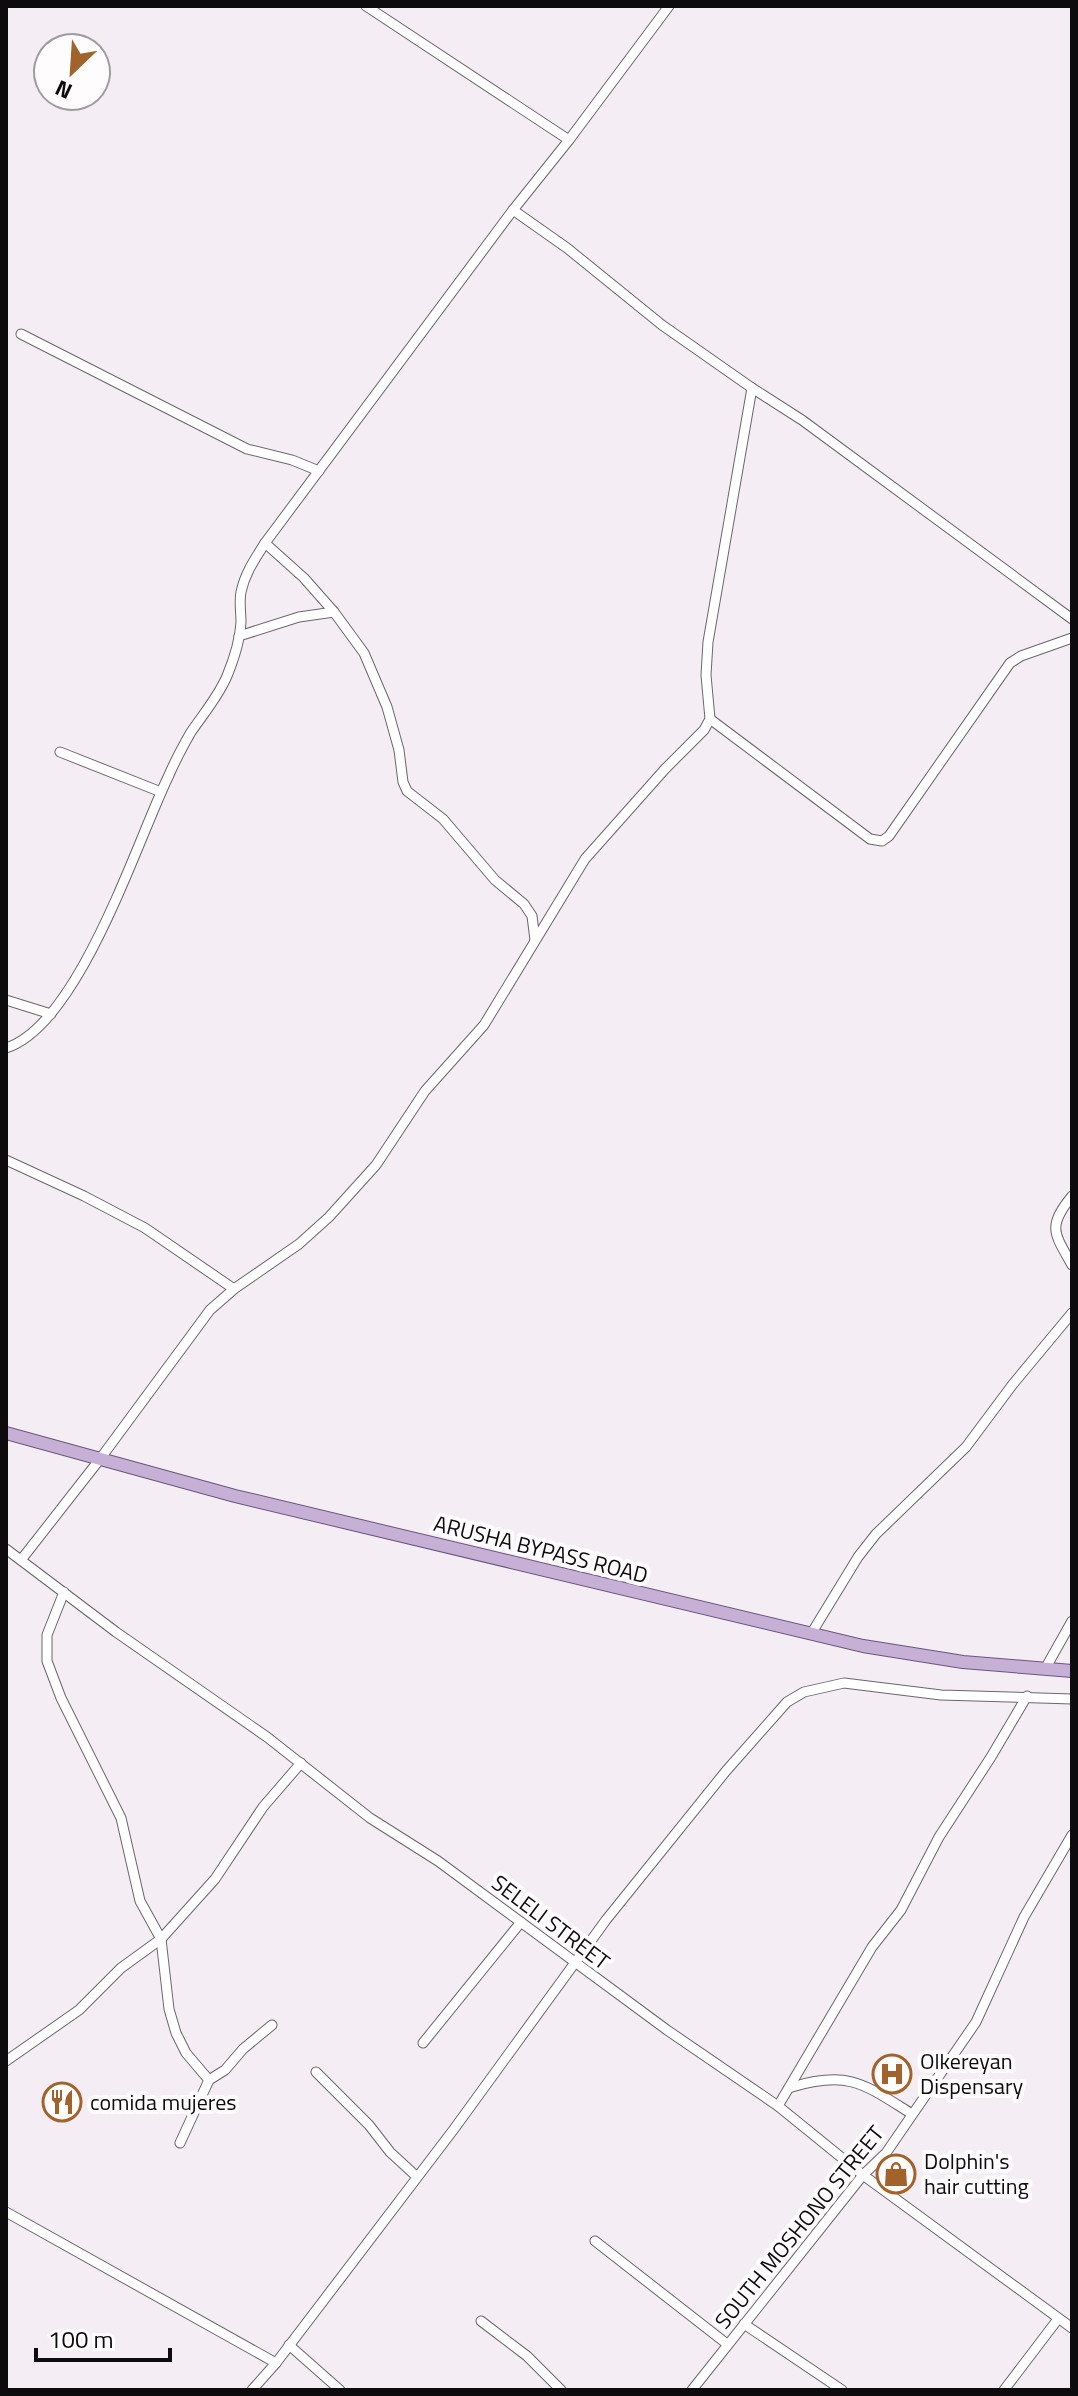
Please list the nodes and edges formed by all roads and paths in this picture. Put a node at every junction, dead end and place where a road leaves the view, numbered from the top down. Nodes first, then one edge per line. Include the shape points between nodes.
1 (366, 6) edge
2 (669, 6) edge
3 (569, 140) junction
4 (513, 210) junction
5 (21, 334) dead end
6 (752, 388) junction
7 (319, 471) junction
8 (265, 543) junction
9 (334, 612) junction
10 (1072, 619) edge
11 (239, 636) junction
12 (1072, 638) edge
13 (710, 719) junction
14 (60, 752) dead end
15 (161, 792) junction
16 (535, 940) junction
17 (6, 1000) edge
18 (51, 1014) junction
19 (6, 1048) edge
20 (6, 1160) edge
21 (1072, 1196) edge
22 (1072, 1265) edge
23 (234, 1289) junction
24 (1072, 1313) edge
25 (6, 1433) edge
26 (100, 1459) junction
27 (6, 1549) edge
28 (21, 1560) junction
29 (64, 1592) junction
30 (1072, 1621) edge
31 (811, 1634) junction
32 (1045, 1669) junction
33 (1072, 1671) edge
34 (1027, 1696) junction
35 (1072, 1699) edge
36 (301, 1763) junction
37 (1072, 1835) edge
38 (521, 1922) junction
39 (161, 1939) junction
40 (576, 1964) junction
41 (272, 2025) dead end
42 (423, 2043) dead end
43 (6, 2061) edge
44 (316, 2072) dead end
45 (209, 2080) junction
46 (792, 2087) junction
47 (778, 2106) junction
48 (912, 2114) junction
49 (180, 2143) dead end
50 (863, 2175) junction
51 (416, 2176) junction
52 (6, 2212) edge
53 (595, 2241) dead end
54 (1058, 2319) junction
55 (481, 2321) dead end
56 (744, 2324) junction
57 (1072, 2328) edge
58 (727, 2344) junction
59 (289, 2345) junction
60 (276, 2363) junction
61 (252, 2390) edge
62 (340, 2390) edge
63 (561, 2390) edge
64 (692, 2390) edge
65 (842, 2390) edge
66 (1004, 2390) edge

1 - 3 street
2 - 3 street
3 - 4 street
4 - 6 street
4 - 7 street
5 - 7 street via 247,449
6 - 10 street
6 - 13 street via 708,642
7 - 8 street
8 - 9 street
8 - 11 street via 241,591
9 - 11 street
9 - 16 street via 376,679 396,736 407,791 443,819 495,880 524,904 532,916
11 - 15 street via 220,691
12 - 13 street via 1010,663 882,841 870,839
13 - 16 street via 585,859
14 - 15 street
15 - 18 street via 94,944
16 - 23 street via 484,1025 425,1091 376,1165 299,1244
17 - 18 street
18 - 19 street via 25,1040
20 - 23 street via 145,1228
21 - 22 street via 1058,1213 1055,1228
23 - 26 street via 210,1310
24 - 31 street via 966,1447 876,1534
25 - 26 main road, ARUSHA BYPASS ROAD
26 - 28 street
26 - 31 main road, ARUSHA BYPASS ROAD
27 - 28 street, SELELI STREET
28 - 29 street, SELELI STREET
29 - 36 street, SELELI STREET
29 - 39 street via 47,1635 47,1661 121,1818 140,1901
30 - 32 street
31 - 32 main road, ARUSHA BYPASS ROAD via 911,1655
32 - 33 main road, ARUSHA BYPASS ROAD
34 - 35 street
34 - 40 street via 941,1695 844,1683 794,1697 726,1771
34 - 46 street
36 - 38 street, SELELI STREET via 370,1818
36 - 39 street via 263,1807 209,1886
37 - 48 street, SOUTH MOSHONO STREET via 1024,1917 976,2022
38 - 40 street, SELELI STREET
38 - 42 street
39 - 43 street via 121,1968 79,2010
39 - 45 street via 176,2033
40 - 47 street, SELELI STREET
40 - 51 street
41 - 45 street
44 - 51 street
45 - 49 street
46 - 47 street
46 - 48 street via 837,2078 873,2090
47 - 50 street, SELELI STREET
48 - 50 street, SOUTH MOSHONO STREET via 880,2161
50 - 54 street, SELELI STREET
50 - 56 street, SOUTH MOSHONO STREET
51 - 59 street
52 - 60 street
53 - 58 street
54 - 57 street, SELELI STREET
54 - 66 street
55 - 63 street
56 - 58 street, SOUTH MOSHONO STREET
56 - 65 street
58 - 64 street, SOUTH MOSHONO STREET
59 - 60 street
59 - 62 street
60 - 61 street

